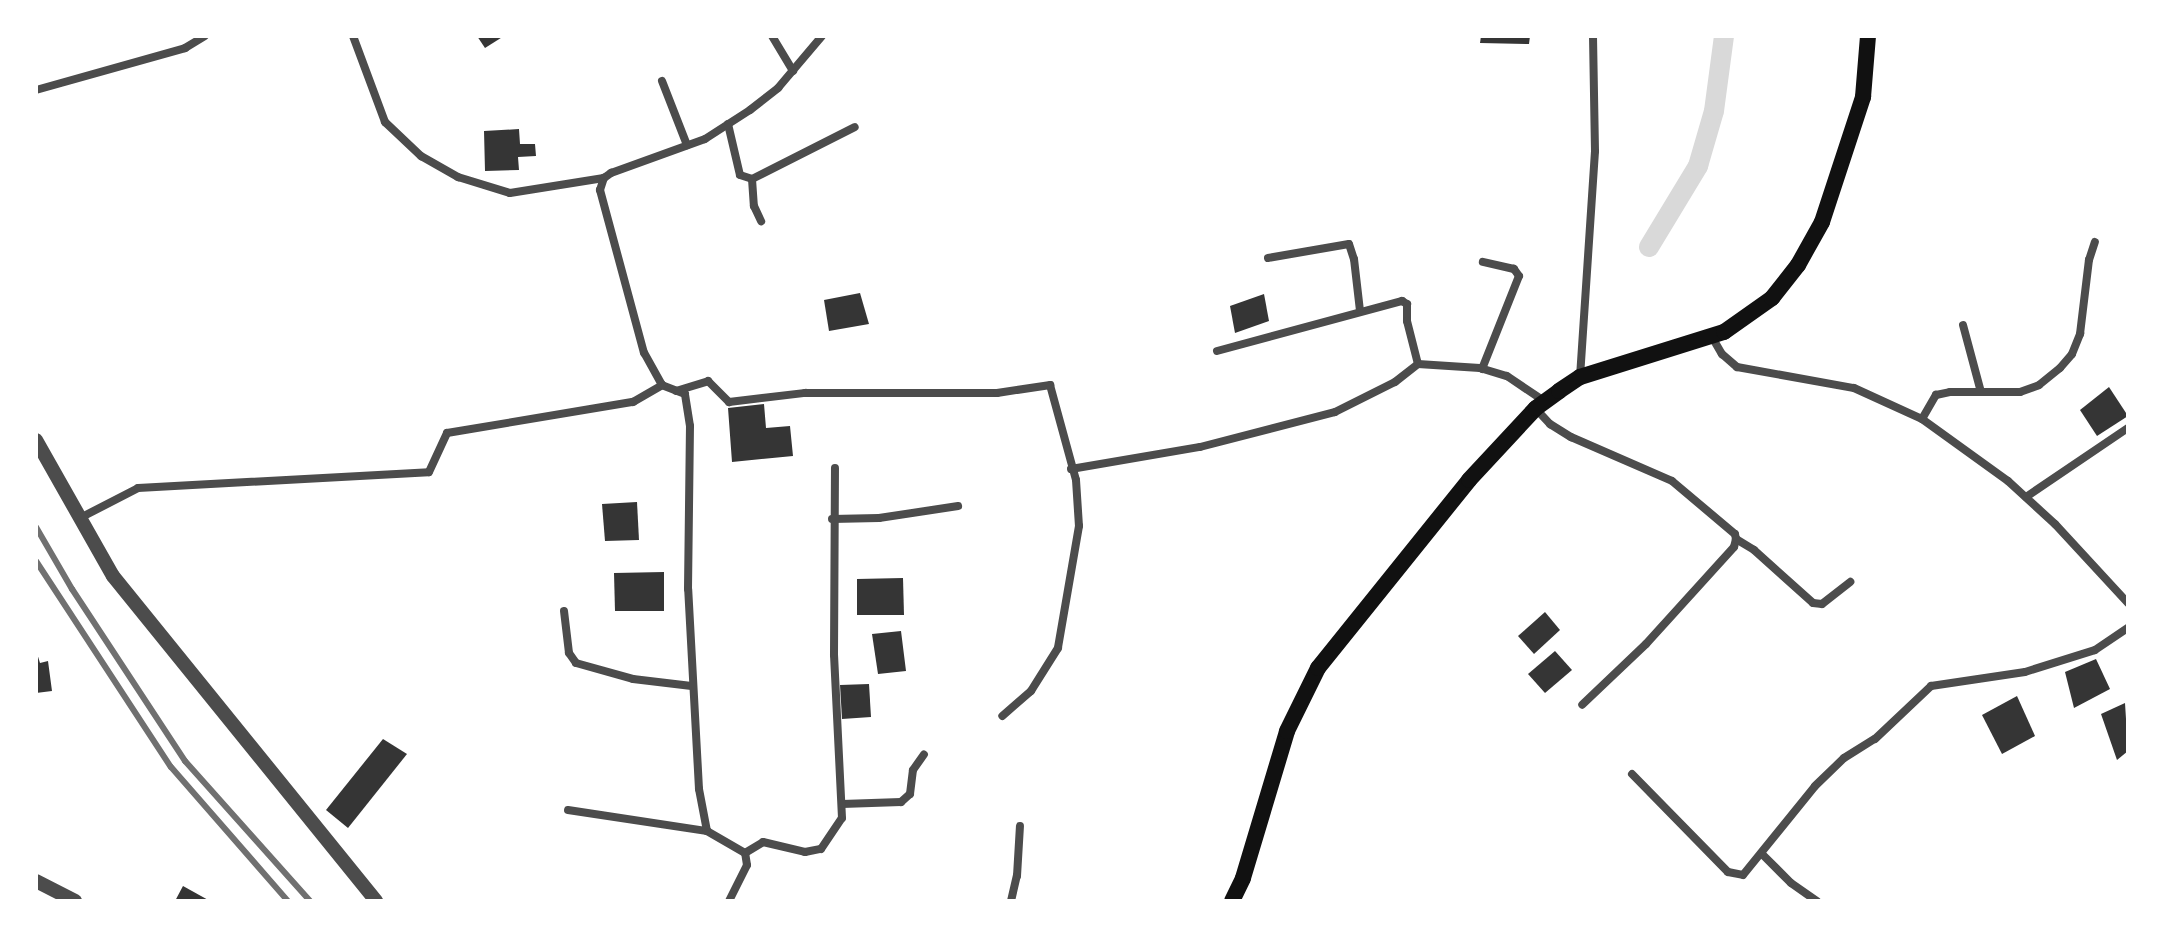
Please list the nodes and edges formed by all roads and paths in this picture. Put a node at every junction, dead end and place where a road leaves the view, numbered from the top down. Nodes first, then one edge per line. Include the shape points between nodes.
1 (205, 36) edge
2 (353, 36) edge
3 (772, 36) edge
4 (822, 36) edge
5 (1593, 36) edge
6 (1868, 36) edge
7 (793, 71) junction
8 (662, 81) dead end
9 (36, 90) edge
10 (728, 124) junction
11 (855, 127) dead end
12 (687, 145) junction
13 (604, 178) junction
14 (752, 179) junction
15 (761, 221) dead end
16 (2095, 242) dead end
17 (1268, 258) dead end
18 (1483, 262) dead end
19 (1360, 311) junction
20 (1963, 325) dead end
21 (1712, 337) junction
22 (1217, 351) dead end
23 (1418, 364) junction
24 (1482, 369) junction
25 (1580, 377) junction
26 (662, 385) junction
27 (676, 391) junction
28 (1981, 392) junction
29 (1540, 405) junction
30 (1922, 419) junction
31 (2128, 428) edge
32 (36, 440) edge
33 (835, 468) dead end
34 (1071, 469) junction
35 (2026, 497) junction
36 (958, 506) dead end
37 (80, 518) junction
38 (832, 519) junction
39 (1736, 539) junction
40 (1850, 582) dead end
41 (2128, 603) edge
42 (564, 611) dead end
43 (2128, 628) edge
44 (692, 686) junction
45 (1582, 705) dead end
46 (1002, 716) dead end
47 (924, 754) dead end
48 (1632, 774) dead end
49 (842, 804) junction
50 (568, 810) dead end
51 (1020, 826) dead end
52 (707, 831) junction
53 (745, 853) junction
54 (1762, 854) junction
55 (36, 881) edge
56 (75, 901) edge
57 (376, 901) edge
58 (729, 901) edge
59 (1011, 901) edge
60 (1232, 901) edge
61 (1817, 901) edge

1 - 9 street via 185,48
2 - 13 street via 385,122 421,156 458,177 510,193
3 - 7 street
4 - 7 street
5 - 25 street via 1595,151
6 - 21 main road via 1863,97 1822,222 1772,298
7 - 10 street
8 - 12 street
10 - 12 street
10 - 14 street via 740,175
11 - 14 street
12 - 13 street
13 - 26 street via 600,190 606,220 644,353
14 - 15 street
16 - 28 street via 2072,354 2039,385 2020,392
17 - 19 street via 1349,244
18 - 24 street via 1514,269 1519,276
19 - 22 street
19 - 23 street via 1405,302
20 - 28 street
21 - 25 main road
21 - 30 street via 1737,367 1854,388
23 - 24 street
23 - 34 street via 1395,382 1321,416 1200,447
24 - 29 street via 1517,381
25 - 29 main road
26 - 27 street
26 - 37 street via 633,402 447,433 429,472 138,488
27 - 34 street via 708,381 729,402 805,393 997,393 1050,385
27 - 44 street via 685,394 690,426
28 - 30 street via 1936,395
29 - 39 street via 1550,424 1571,437 1672,481
29 - 60 main road via 1469,480 1318,668 1287,731
30 - 35 street
31 - 35 street
32 - 37 street
33 - 38 street
34 - 46 street via 1079,497 1079,526 1058,648 1031,691
35 - 41 street
36 - 38 street
37 - 57 street via 113,576
38 - 49 street
39 - 40 street via 1815,604
39 - 45 street via 1646,644
42 - 44 street via 569,653 576,663 633,679
43 - 54 street via 2095,650 2025,672 1931,686 1815,786
44 - 52 street
47 - 49 street via 913,770 910,794 901,802
48 - 54 street via 1730,874 1743,875
49 - 53 street via 842,818 821,849 805,852 763,842
50 - 52 street
51 - 59 street
52 - 53 street
53 - 58 street via 747,865
54 - 61 street
55 - 56 street

